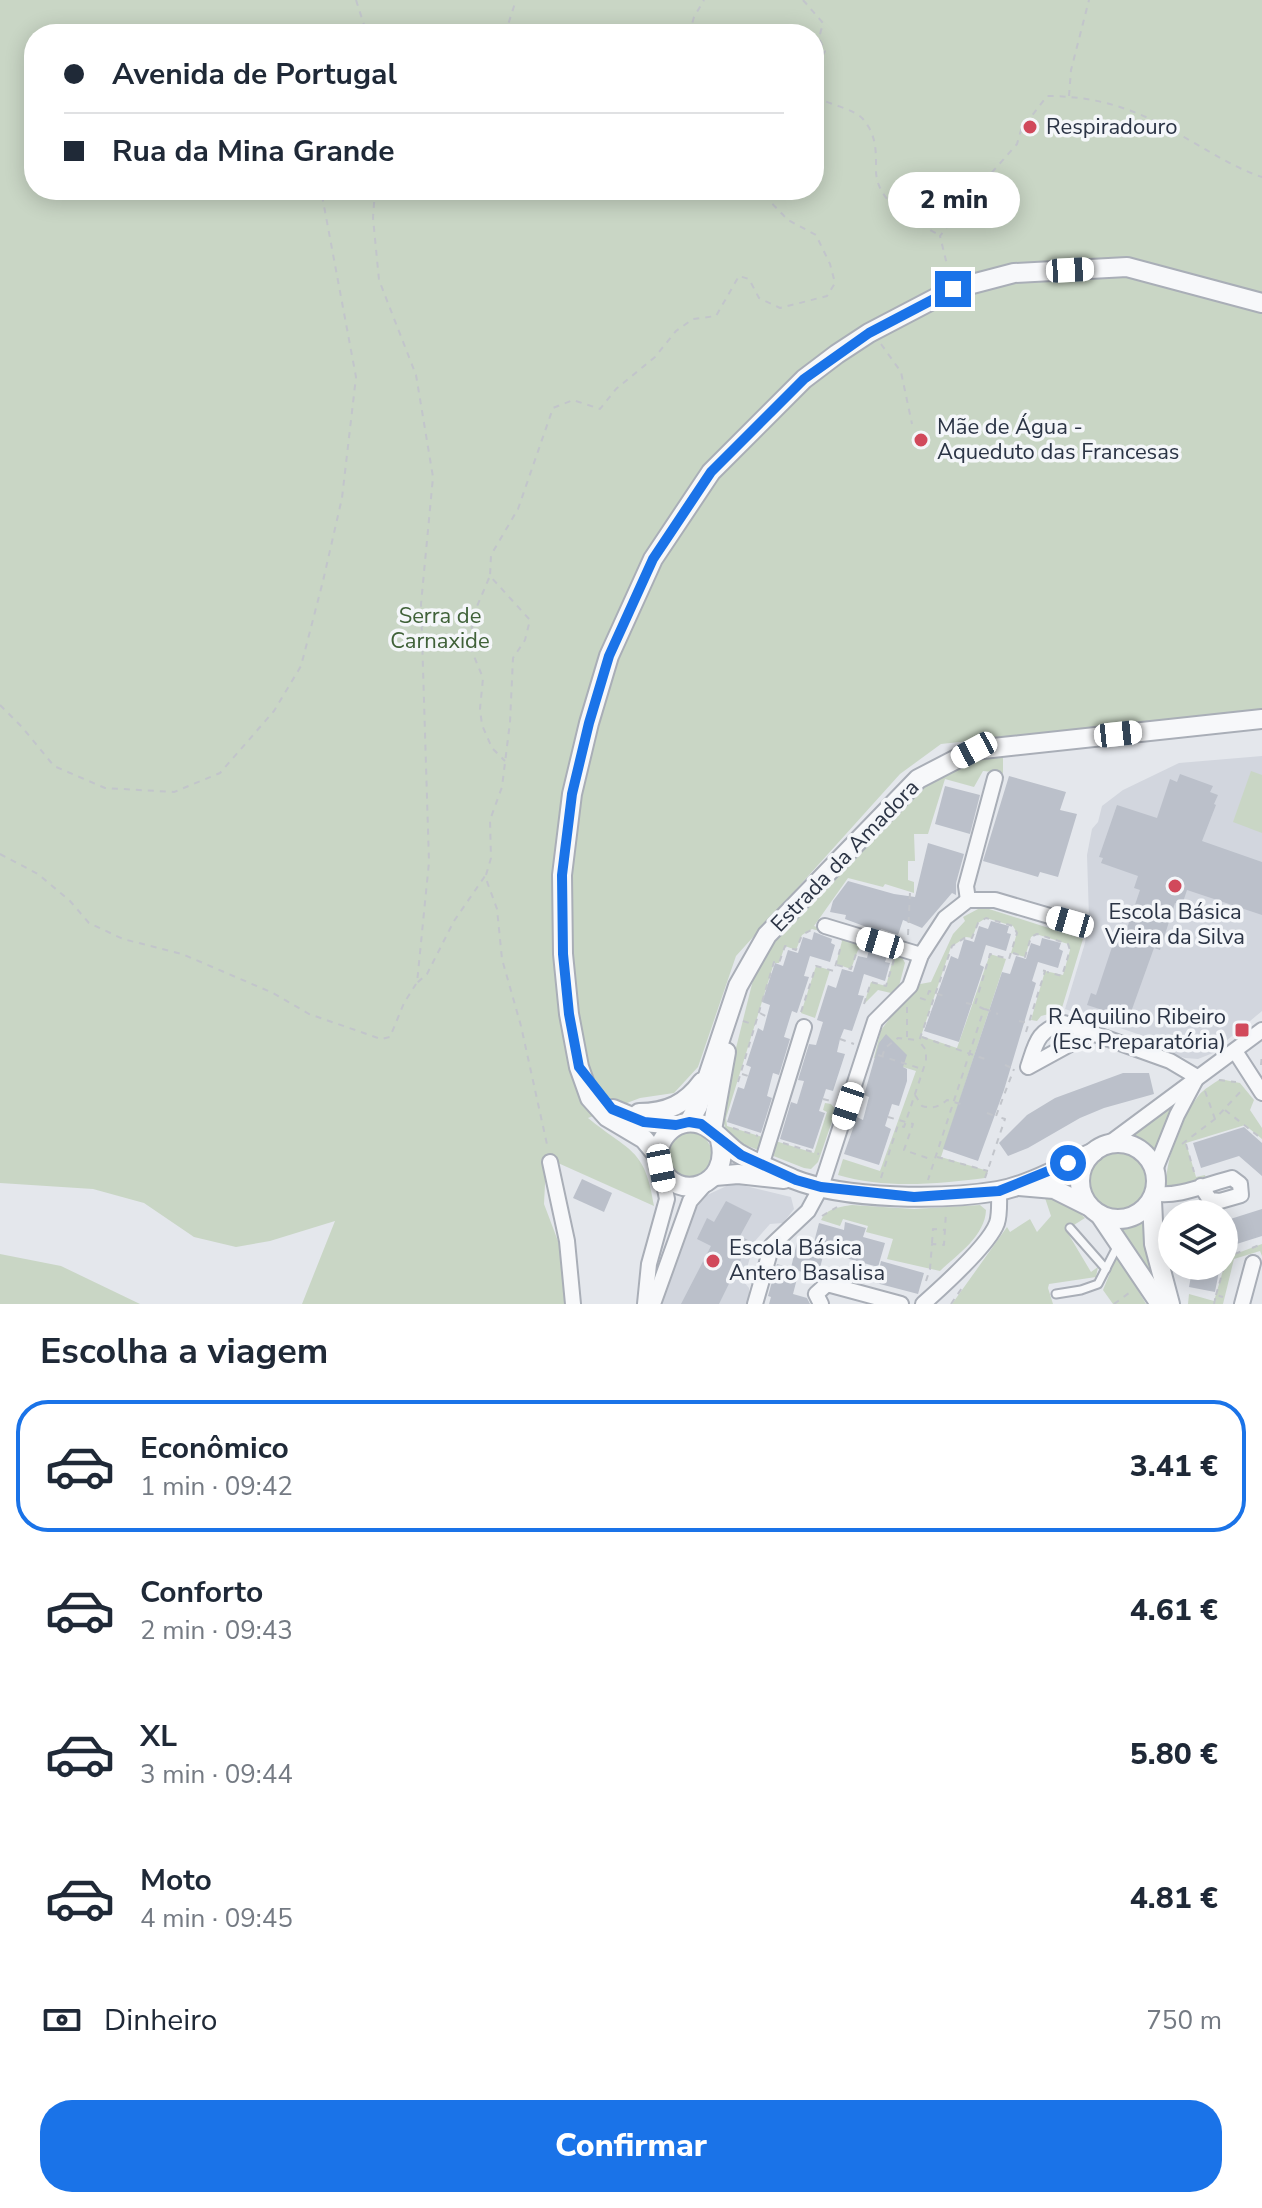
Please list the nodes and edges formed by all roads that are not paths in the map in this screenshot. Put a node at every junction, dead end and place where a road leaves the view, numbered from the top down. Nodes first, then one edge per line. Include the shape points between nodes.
1 (1262, 303) edge
2 (1262, 719) edge
3 (995, 778) dead end
4 (968, 900) junction
5 (1070, 922) dead end
6 (818, 927) road end
7 (914, 953) junction
8 (738, 986) junction
9 (804, 1027) road end
10 (1262, 1030) edge
11 (1090, 1033) dead end
12 (1235, 1051) junction
13 (579, 1067) junction
14 (710, 1069) junction
15 (1201, 1084) junction
16 (1262, 1093) edge
17 (612, 1109) junction
18 (683, 1124) junction
19 (720, 1132) junction
20 (1100, 1148) junction
21 (550, 1162) road end
22 (660, 1162) junction
23 (762, 1163) junction
24 (1155, 1170) junction
25 (710, 1180) junction
26 (796, 1180) junction
27 (1199, 1182) road end
28 (821, 1187) junction
29 (1008, 1188) junction
30 (1153, 1196) junction
31 (1094, 1210) junction
32 (1070, 1228) dead end
33 (1119, 1243) junction
34 (1253, 1263) dead end
35 (1106, 1269) junction
36 (944, 1286) junction
37 (1056, 1294) dead end
38 (573, 1304) edge
39 (645, 1304) edge
40 (653, 1304) edge
41 (755, 1304) edge
42 (821, 1304) edge
43 (901, 1304) edge
44 (923, 1304) edge
45 (938, 1304) edge
46 (1160, 1304) edge
47 (1170, 1304) edge
48 (1242, 1304) edge

1 - 13 street via 1127,267 1014,273 953,289 869,333 804,379 711,472 653,559 609,656 572,794 562,875 563,954
2 - 8 street, Estrada da Amadora via 974,750 918,779 767,935
3 - 4 street via 966,886
4 - 5 street via 995,900
4 - 7 street
6 - 7 street
7 - 28 street via 910,986 875,1021
8 - 14 street, Estrada da Amadora
8 - 19 street, Estrada da Amadora
9 - 23 street
10 - 12 street
11 - 15 street via 1170,1061
12 - 15 street
12 - 16 street
13 - 17 street
13 - 22 street via 590,1098 607,1117 644,1139
14 - 17 street via 692,1096 668,1111
14 - 18 street, Estrada da Amadora via 698,1106
15 - 20 street
15 - 24 street via 1177,1115
17 - 18 street via 644,1122
18 - 19 street
18 - 22 street via 666,1133
19 - 23 street via 741,1155
19 - 25 street via 721,1165
20 - 24 street via 1122,1143 1136,1148
20 - 29 street
20 - 31 street via 1084,1163 1080,1177 1081,1192
21 - 38 street via 567,1241
22 - 25 street via 680,1185
22 - 39 street via 667,1199 649,1264
23 - 26 street
24 - 30 street
25 - 26 street via 738,1174
25 - 40 street via 690,1201
26 - 28 street
27 - 30 street
28 - 29 street via 914,1197 969,1187
28 - 41 street via 808,1211 772,1245
29 - 31 street via 1054,1189
29 - 36 street via 988,1237
30 - 31 street via 1129,1218 1114,1220
30 - 47 street via 1154,1244
31 - 33 street
32 - 35 lane
33 - 35 lane
33 - 46 street
34 - 48 street
35 - 37 lane via 1098,1284
36 - 44 street
36 - 45 street
42 - 43 street via 816,1294 827,1284

